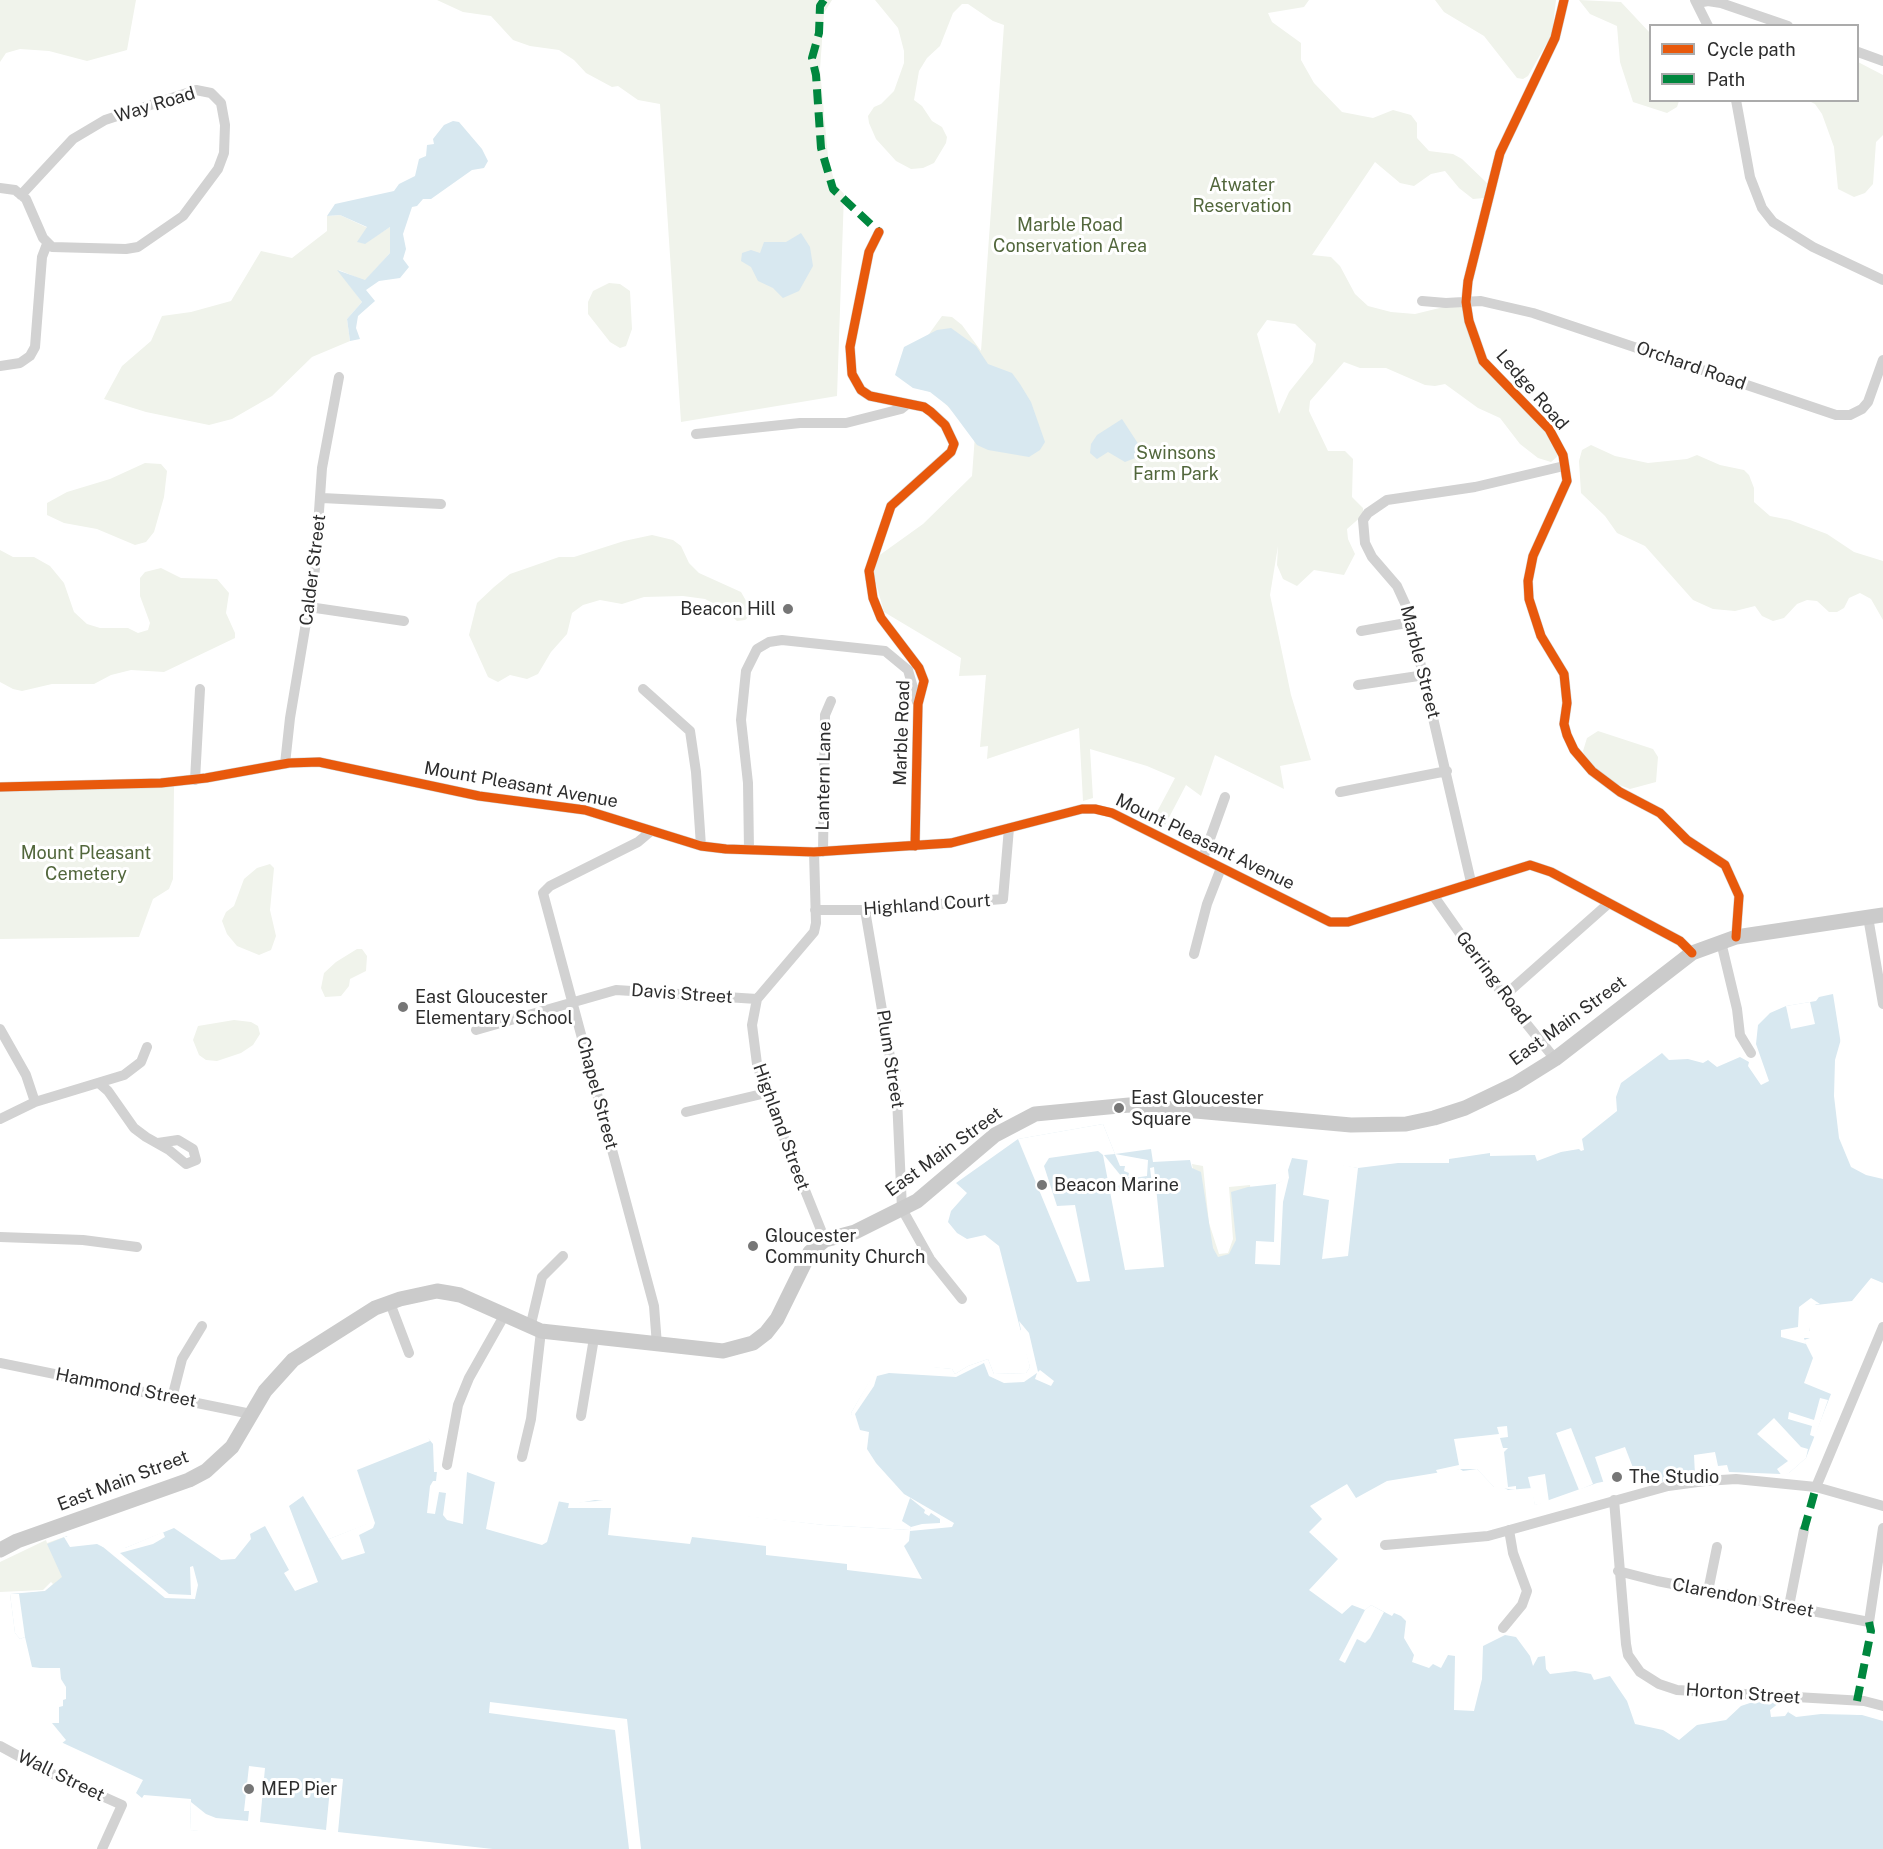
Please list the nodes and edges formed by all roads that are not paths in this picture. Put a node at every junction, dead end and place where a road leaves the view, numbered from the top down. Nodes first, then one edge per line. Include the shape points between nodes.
1 (1564, 0) edge
2 (1696, 2) edge
3 (1707, 24) edge
4 (1782, 24) edge
5 (1859, 53) edge
6 (1883, 61) edge
7 (1736, 102) edge
8 (0, 188) edge
9 (21, 195) junction
10 (879, 232) dead end
11 (47, 244) junction
12 (1883, 280) edge
13 (1422, 301) dead end
14 (1466, 302) junction
15 (1883, 360) edge
16 (0, 366) edge
17 (339, 377) dead end
18 (907, 405) junction
19 (696, 434) dead end
20 (1564, 466) junction
21 (322, 498) junction
22 (441, 504) dead end
23 (309, 607) junction
24 (404, 621) dead end
25 (1412, 622) junction
26 (1361, 631) dead end
27 (1425, 675) junction
28 (1358, 685) dead end
29 (200, 689) dead end
30 (643, 689) dead end
31 (831, 701) dead end
32 (918, 705) junction
33 (285, 764) junction
34 (1447, 771) junction
35 (195, 780) junction
36 (0, 787) edge
37 (1340, 792) dead end
38 (1225, 797) dead end
39 (1009, 828) junction
40 (651, 831) junction
41 (701, 846) junction
42 (915, 846) junction
43 (749, 850) junction
44 (818, 852) junction
45 (1203, 858) junction
46 (1221, 868) junction
47 (1471, 882) junction
48 (1433, 895) junction
49 (1609, 903) junction
50 (815, 910) junction
51 (865, 910) junction
52 (1875, 916) edge
53 (1729, 940) junction
54 (1692, 953) junction
55 (1194, 954) dead end
56 (1504, 996) junction
57 (757, 999) junction
58 (573, 1004) junction
59 (1883, 1004) edge
60 (0, 1029) edge
61 (476, 1030) dead end
62 (147, 1047) dead end
63 (1751, 1053) dead end
64 (1555, 1059) junction
65 (100, 1084) junction
66 (766, 1093) junction
67 (35, 1102) junction
68 (686, 1112) dead end
69 (0, 1119) edge
70 (158, 1143) dead end
71 (902, 1209) junction
72 (0, 1237) edge
73 (825, 1240) junction
74 (137, 1247) dead end
75 (562, 1256) dead end
76 (962, 1299) dead end
77 (390, 1303) junction
78 (504, 1316) junction
79 (202, 1326) dead end
80 (1883, 1327) edge
81 (535, 1330) junction
82 (594, 1338) junction
83 (657, 1345) junction
84 (409, 1353) dead end
85 (0, 1363) edge
86 (172, 1398) junction
87 (251, 1414) junction
88 (580, 1416) dead end
89 (522, 1456) dead end
90 (447, 1465) dead end
91 (1816, 1487) junction
92 (1614, 1500) junction
93 (1883, 1506) edge
94 (1883, 1528) edge
95 (1509, 1530) junction
96 (1804, 1530) dead end
97 (1385, 1545) dead end
98 (1718, 1547) dead end
99 (1, 1550) edge
100 (1618, 1571) junction
101 (1708, 1591) junction
102 (1789, 1606) junction
103 (1503, 1628) dead end
104 (1883, 1706) edge
105 (0, 1746) edge
106 (102, 1849) edge

1 - 14 street, Ledge Road via 1555,38 1500,153 1467,281
2 - 3 street
2 - 4 street via 1721,3
5 - 6 street
7 - 12 street via 1750,177 1762,208 1773,222 1813,247
8 - 9 street
9 - 11 street
9 - 11 street, Way Road via 73,139 105,120 196,90 211,93 221,103 225,126 222,160 179,219 131,249 61,248
10 - 18 street, Marble Road via 869,252 850,347 850,368 855,383 870,396
11 - 16 street via 42,257 36,347 20,363
13 - 14 street, Orchard Road
14 - 15 street, Orchard Road via 1480,301 1533,313 1836,415 1850,415 1868,402
14 - 20 street, Ledge Road via 1483,361 1549,429
17 - 21 street, Calder Street via 322,468
18 - 19 street via 846,423 800,423
18 - 32 street, Marble Road via 924,407 938,417 954,444 951,452 891,506 869,571 881,618 924,681
20 - 25 street, Marble Street via 1475,487 1387,500 1368,513 1363,520 1365,543 1397,586
20 - 53 street, Ledge Road via 1567,481 1533,556 1528,581 1529,599 1541,636 1564,674 1567,735 1574,750 1593,771 1620,792 1660,813 1687,840 1725,865 1739,896
21 - 22 street
21 - 23 street, Calder Street
23 - 24 street
23 - 33 street, Calder Street
25 - 26 street
25 - 27 street, Marble Street
27 - 28 street
27 - 34 street, Marble Street
29 - 35 street
30 - 41 street via 690,731
31 - 44 street, Lantern Lane via 825,715
32 - 42 street, Marble Road
32 - 43 street via 908,670 885,651 782,640 757,649 746,671 741,720
33 - 35 street, Mount Pleasant Avenue
33 - 40 street, Mount Pleasant Avenue via 335,764 469,794 585,810
34 - 37 street
34 - 47 street, Marble Street
35 - 36 street, Mount Pleasant Avenue
38 - 45 street
39 - 42 street, Mount Pleasant Avenue via 960,841
39 - 45 street, Mount Pleasant Avenue via 1095,809 1112,813
39 - 51 street, Highland Court via 1003,899
40 - 41 street, Mount Pleasant Avenue
40 - 58 street, Chapel Street via 638,843 543,893
41 - 43 street, Mount Pleasant Avenue
42 - 44 street, Mount Pleasant Avenue
43 - 44 street, Mount Pleasant Avenue
44 - 50 street
45 - 46 street, Mount Pleasant Avenue
46 - 48 street, Mount Pleasant Avenue via 1340,924
46 - 55 street
47 - 48 street, Mount Pleasant Avenue
47 - 49 street, Mount Pleasant Avenue via 1530,865
48 - 56 street, Gerring Road
49 - 54 street, Mount Pleasant Avenue via 1680,941
49 - 56 street
50 - 51 street, Highland Court
50 - 57 street via 814,932
51 - 71 street, Plum Street via 897,1098
52 - 53 main road, East Main Street
52 - 59 street
53 - 54 main road, East Main Street
53 - 63 street, Ledge Road via 1740,1035
54 - 64 main road, East Main Street
56 - 64 street, Gerring Road
57 - 58 street, Davis Street via 633,989 616,990
57 - 66 street, Highland Street via 752,1024 754,1047
58 - 61 street, Davis Street
58 - 83 street, Chapel Street via 654,1306
60 - 67 street via 26,1075
62 - 65 street via 141,1062 124,1075
64 - 71 main road, East Main Street via 1465,1108 1406,1124 1351,1125 1129,1105 1035,1114 995,1135 917,1201
65 - 67 street
65 - 70 street via 134,1128
66 - 68 street
66 - 73 street, Highland Street
67 - 69 street
71 - 73 main road, East Main Street via 855,1232
71 - 76 street via 930,1259
72 - 74 street via 83,1240
73 - 83 main road, East Main Street via 810,1252 777,1319 753,1343 723,1351
75 - 81 street via 542,1277
77 - 78 main road, East Main Street via 437,1291 460,1295
77 - 84 street
77 - 87 main road, East Main Street via 357,1318 293,1360 265,1391
78 - 81 main road, East Main Street
78 - 90 street via 458,1405
79 - 86 street via 182,1359
80 - 91 street
81 - 82 main road, East Main Street
81 - 89 street via 531,1419
82 - 83 main road, East Main Street
82 - 88 street
85 - 86 street, Hammond Street
86 - 87 street, Hammond Street
87 - 99 main road, East Main Street via 225,1454 206,1471
91 - 92 street via 1736,1479 1668,1486
91 - 93 street
92 - 95 street
92 - 100 street, Horton Street
94 - 102 street, Clarendon Street via 1869,1622
95 - 97 street via 1464,1540
95 - 103 street via 1527,1591 1522,1605
96 - 102 street
98 - 101 street
100 - 101 street, Clarendon Street
100 - 104 street, Horton Street via 1628,1656 1640,1672 1659,1684 1693,1692 1864,1701
101 - 102 street, Clarendon Street
105 - 106 street, Wall Street via 122,1805

